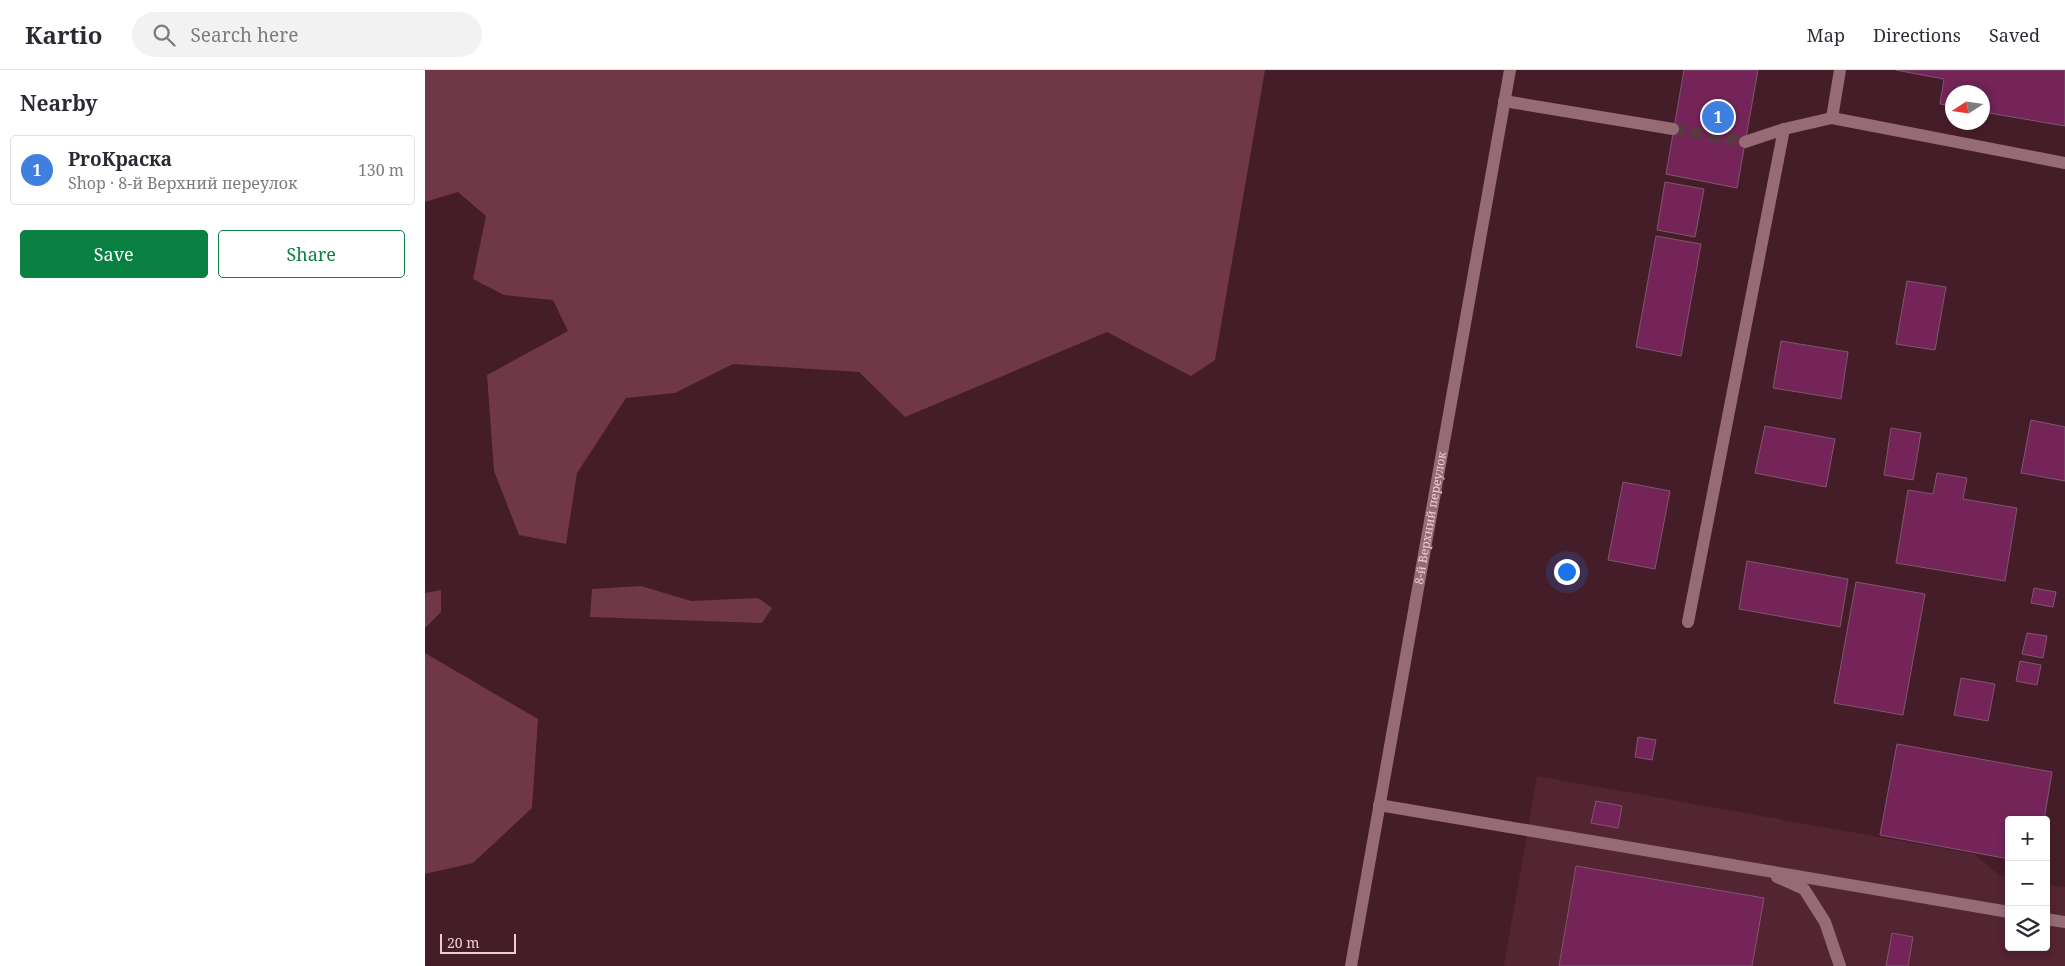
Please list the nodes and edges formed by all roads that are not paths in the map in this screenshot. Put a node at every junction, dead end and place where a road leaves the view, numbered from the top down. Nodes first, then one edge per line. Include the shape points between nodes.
1 (1510, 70) edge
2 (1840, 70) edge
3 (1504, 101) junction
4 (1832, 118) junction
5 (1673, 129) tunnel mouth
6 (1783, 129) junction
7 (1745, 142) tunnel mouth
8 (2065, 163) edge
9 (1688, 622) dead end
10 (1379, 805) junction
11 (1761, 869) junction
12 (2005, 911) edge
13 (2050, 920) edge
14 (2065, 922) edge
15 (1351, 966) edge
16 (1840, 966) edge

1 - 3 street, 8-й Верхний переулок
2 - 4 street
3 - 5 street
3 - 10 street, 8-й Верхний переулок
4 - 6 street
4 - 8 street
6 - 7 street
6 - 9 street
10 - 11 street
10 - 15 street, 8-й Верхний переулок
11 - 12 street
11 - 16 street via 1804,889 1825,922
13 - 14 street

